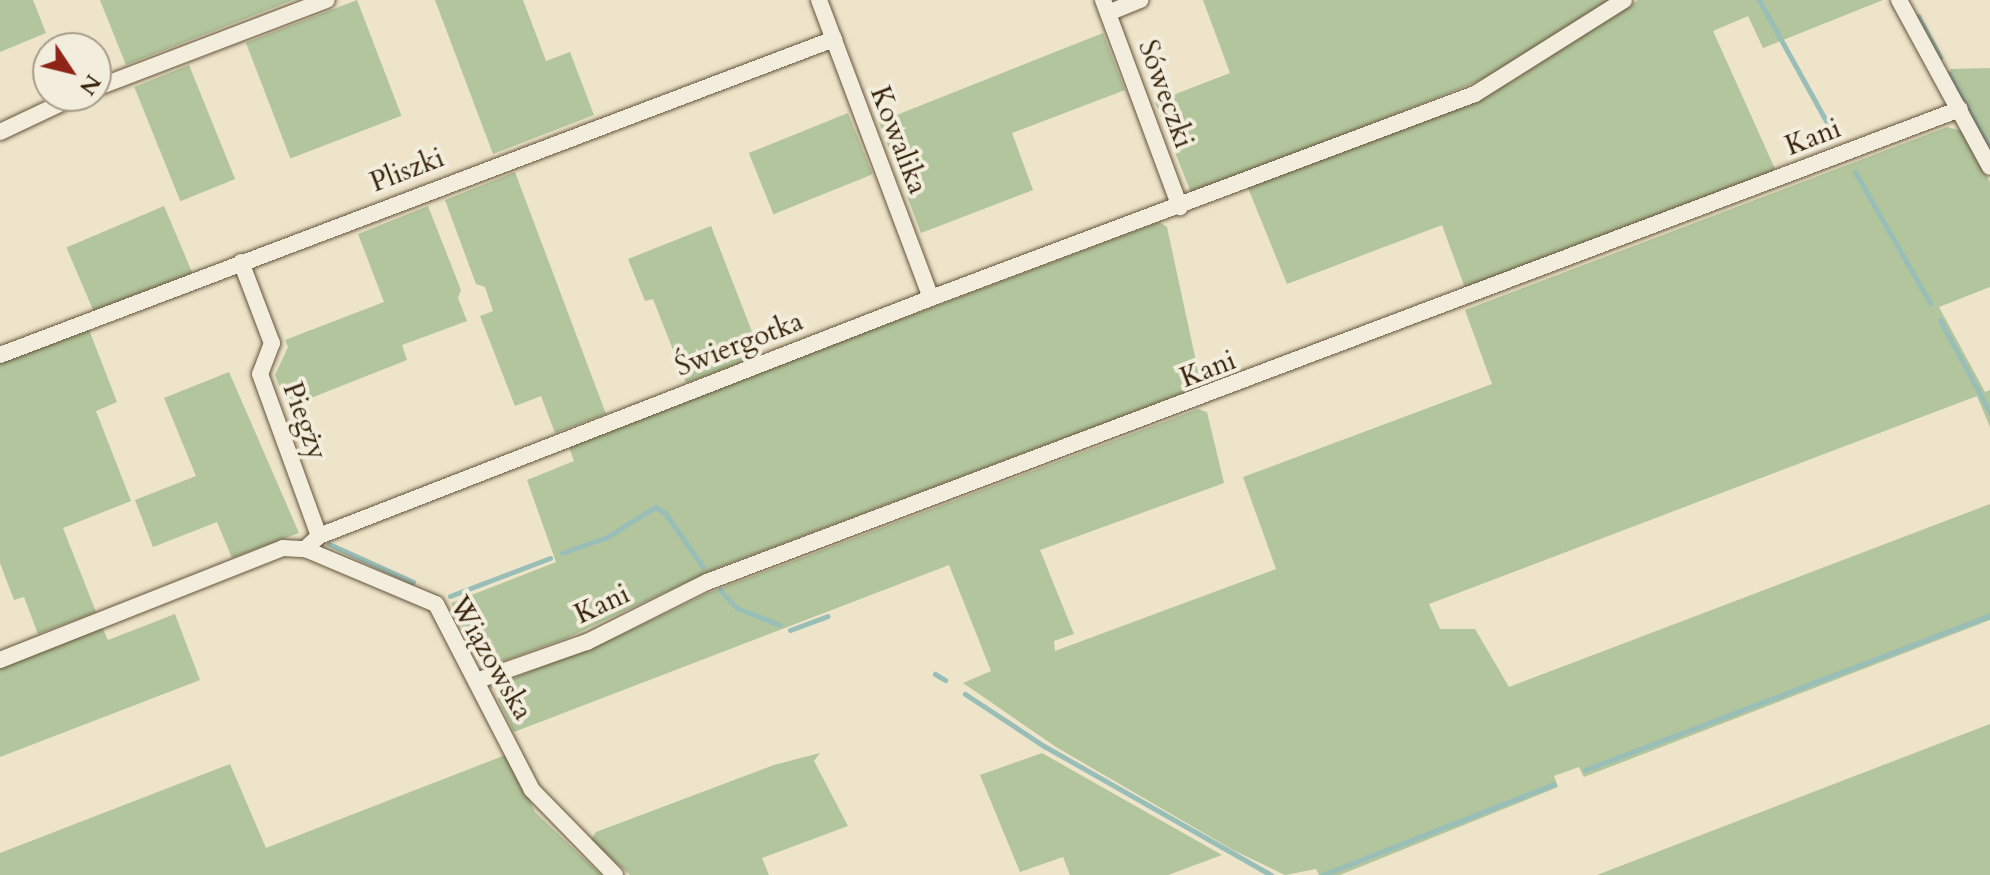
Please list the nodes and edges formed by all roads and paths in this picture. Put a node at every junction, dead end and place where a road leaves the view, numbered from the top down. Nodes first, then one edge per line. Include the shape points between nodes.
1 (327, 0) edge
2 (819, 0) edge
3 (1140, 0) edge
4 (1624, 0) edge
5 (1899, 0) edge
6 (1105, 6) edge
7 (834, 39) junction
8 (112, 82) edge
9 (1960, 109) junction
10 (42, 112) edge
11 (0, 132) edge
12 (1990, 167) edge
13 (1180, 207) junction
14 (241, 262) junction
15 (931, 298) junction
16 (0, 355) edge
17 (319, 536) junction
18 (305, 549) junction
19 (0, 660) edge
20 (476, 681) junction
21 (615, 875) edge

1 - 8 street
2 - 7 street, Kowalika
3 - 6 street
4 - 13 street, Świergotka via 1475,94
5 - 9 street
6 - 13 street, Sóweczki
7 - 14 street, Pliszki
7 - 15 street, Kowalika
9 - 12 street
9 - 20 street, Kani via 707,582 587,642
10 - 11 street
13 - 15 street, Świergotka
14 - 16 street, Pliszki
14 - 17 street, Piegży via 272,343 260,374
15 - 17 street, Świergotka
17 - 18 street
18 - 19 street via 283,548
18 - 20 street, Wiązowska via 436,604
20 - 21 street, Wiązowska via 532,790

